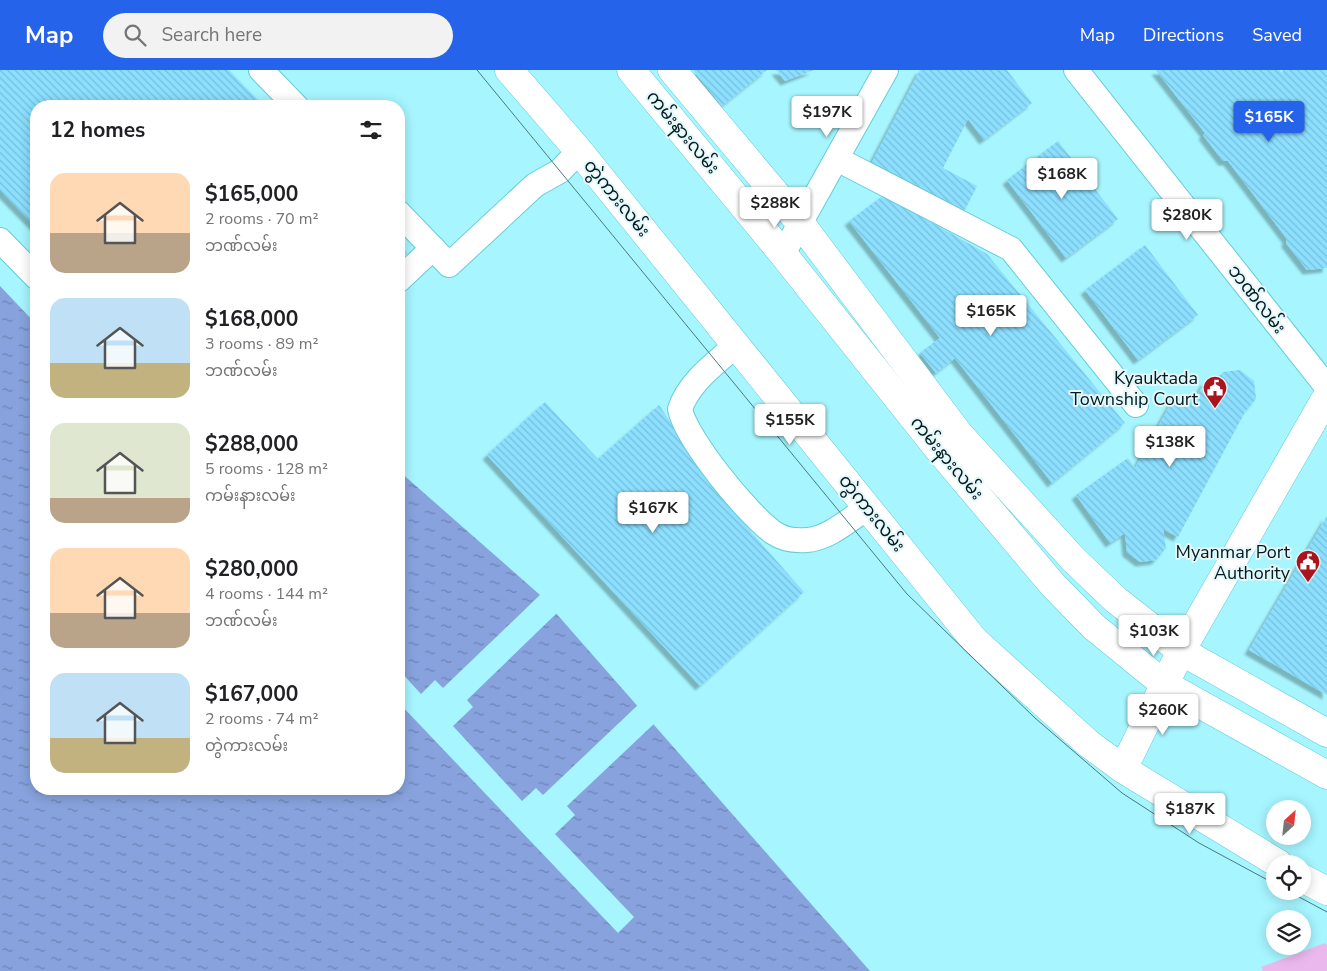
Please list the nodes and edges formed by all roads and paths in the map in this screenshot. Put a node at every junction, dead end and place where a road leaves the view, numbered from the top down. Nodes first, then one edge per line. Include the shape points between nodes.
1 (261, 70) edge
2 (509, 70) edge
3 (631, 70) edge
4 (672, 70) edge
5 (886, 70) edge
6 (1083, 73) edge
7 (290, 100) edge
8 (579, 151) junction
9 (837, 159) junction
10 (405, 219) edge
11 (800, 224) junction
12 (0, 240) edge
13 (433, 248) junction
14 (783, 254) junction
15 (30, 271) edge
16 (405, 274) edge
17 (736, 345) junction
18 (1327, 387) edge
19 (1327, 396) edge
20 (1136, 405) dead end
21 (949, 442) junction
22 (867, 508) junction
23 (1181, 651) junction
24 (1164, 684) junction
25 (1327, 733) edge
26 (1123, 769) junction
27 (1327, 775) edge
28 (1266, 856) edge
29 (1311, 883) edge
30 (1327, 891) edge

1 - 7 street
2 - 8 main road, တွဲကားလမ်း
3 - 14 main road, ကမ်းနားလမ်း
4 - 11 main road, ကမ်းနားလမ်း
5 - 9 street
6 - 18 street, ဘဏ်လမ်း
8 - 13 street via 560,171 535,185 449,265
8 - 17 main road, တွဲကားလမ်း
9 - 11 street
9 - 20 street via 1011,249
10 - 13 street
11 - 14 street
11 - 21 main road, ကမ်းနားလမ်း
12 - 15 street
13 - 16 street
14 - 21 main road, ကမ်းနားလမ်း
17 - 22 main road, တွဲကားလမ်း
17 - 22 street via 692,386 680,409 686,428 738,499 773,532 797,540 819,538
19 - 23 main road
21 - 23 main road, ကမ်းနားလမ်း via 1116,600
21 - 24 main road, ကမ်းနားလမ်း via 1053,585 1094,627
22 - 26 main road, တွဲကားလမ်း via 975,641 1089,744
23 - 24 main road
23 - 25 main road, ကမ်းနားလမ်း
24 - 26 main road
24 - 27 main road, ကမ်းနားလမ်း
26 - 28 main road, တွဲကားလမ်း
29 - 30 main road

